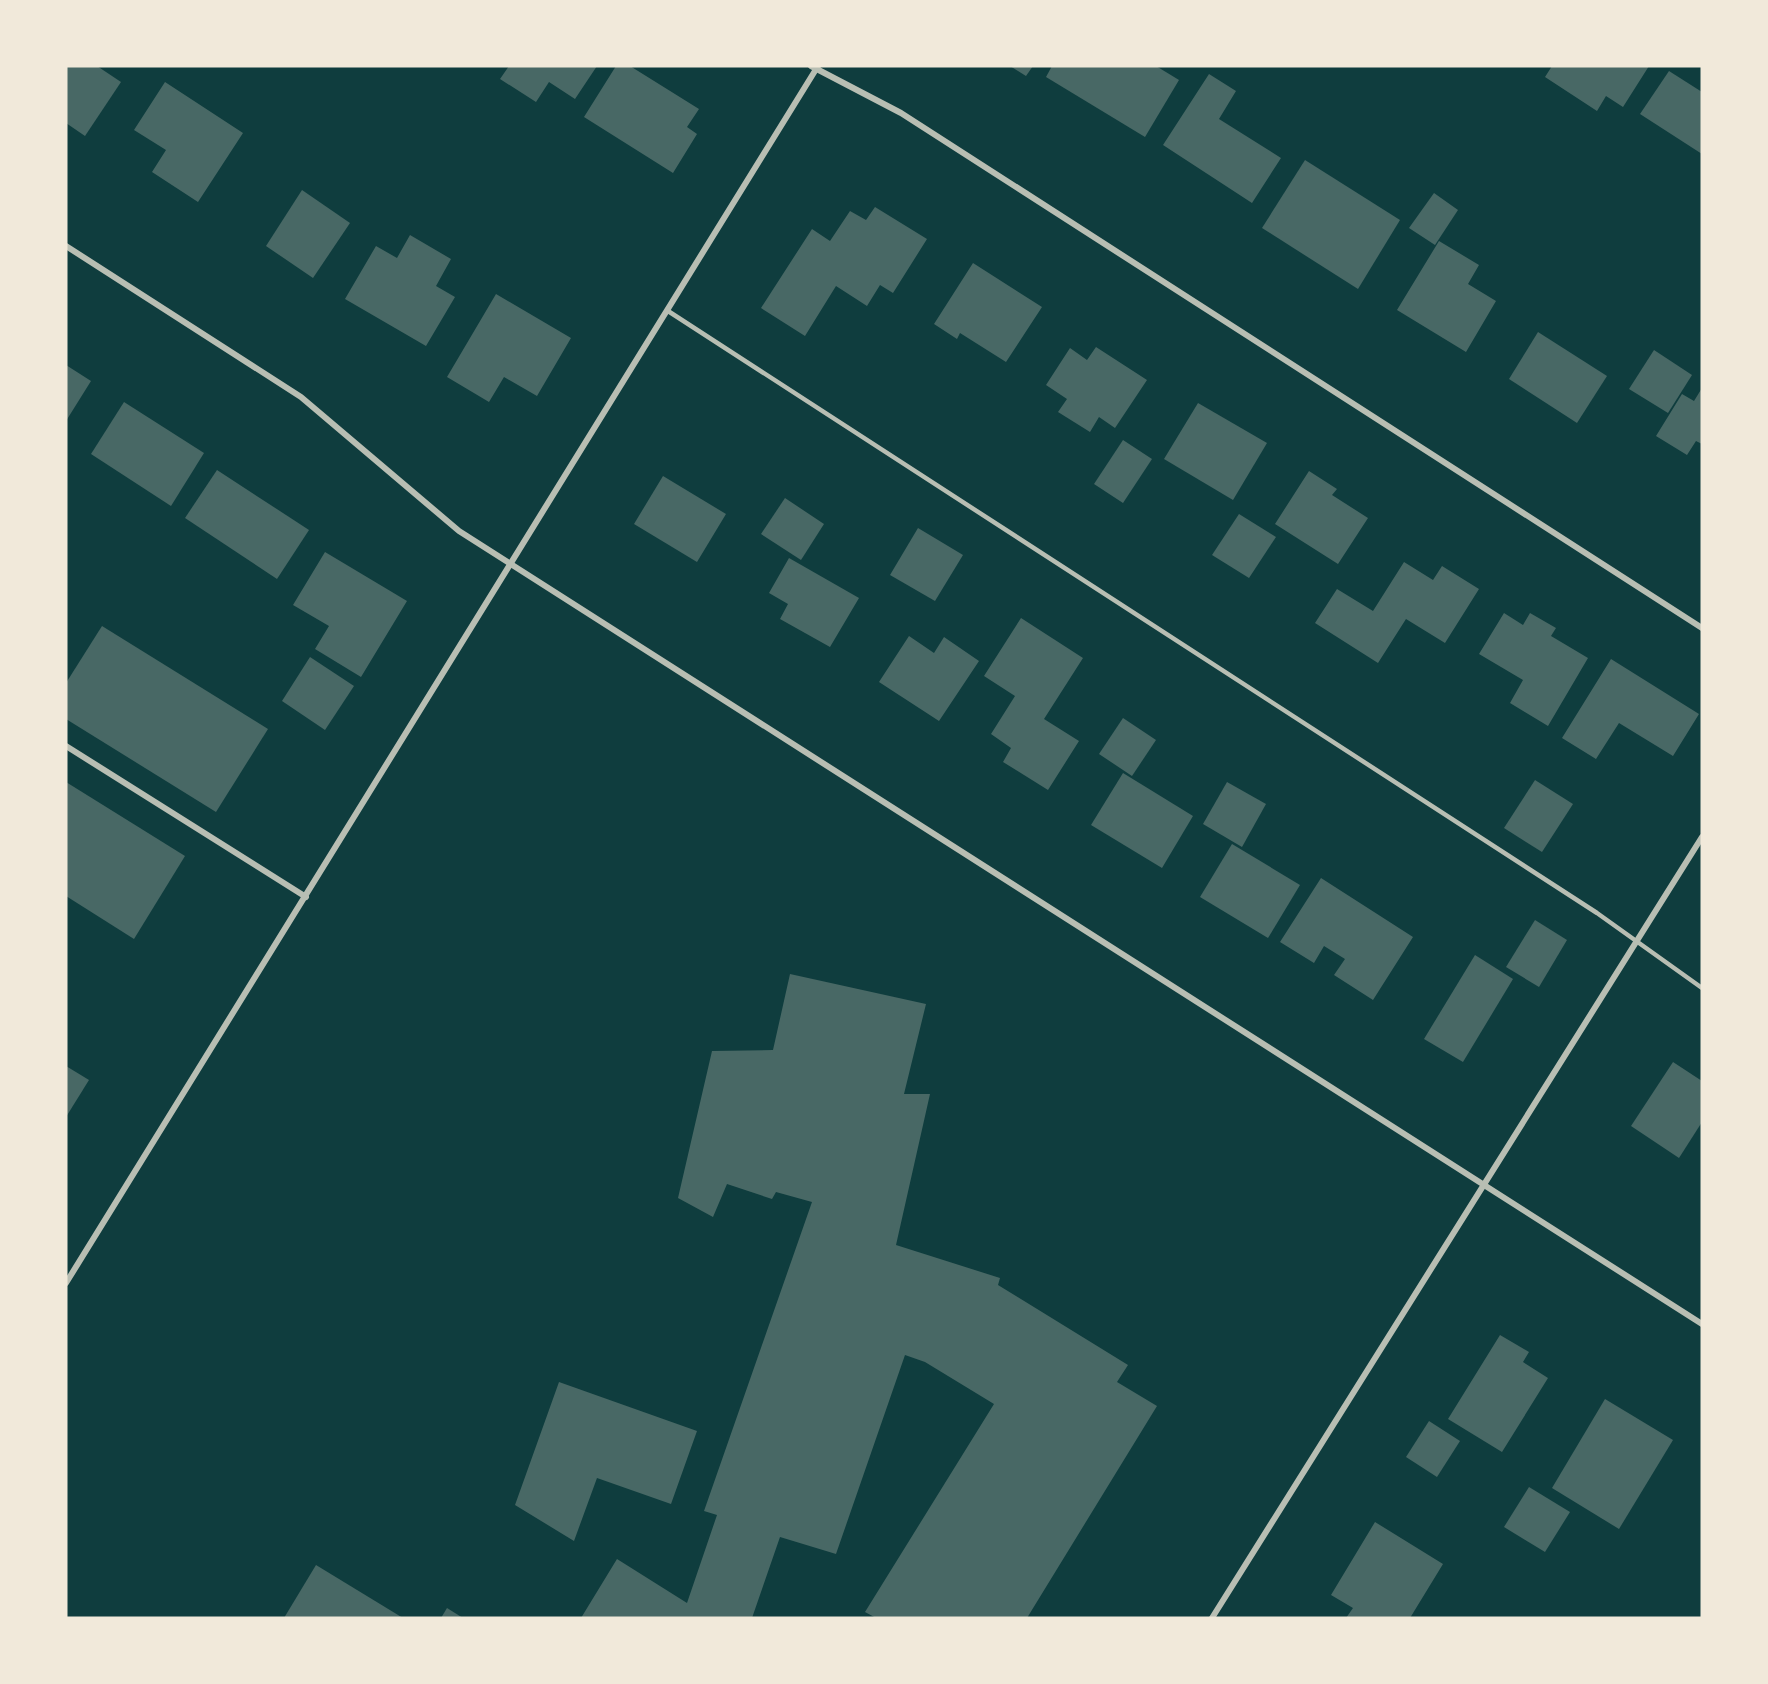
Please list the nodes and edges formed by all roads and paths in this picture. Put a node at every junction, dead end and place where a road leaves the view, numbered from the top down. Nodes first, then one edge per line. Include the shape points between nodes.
1 (815, 67) edge
2 (66, 246) edge
3 (668, 311) junction
4 (512, 564) junction
5 (1702, 628) edge
6 (66, 746) edge
7 (1702, 837) edge
8 (306, 897) junction
9 (1637, 941) junction
10 (1702, 988) edge
11 (1484, 1184) junction
12 (66, 1283) edge
13 (1702, 1324) edge
14 (1212, 1618) edge

1 - 3 street
1 - 5 street via 901,113
2 - 4 street via 301,397 439,515
3 - 4 street
3 - 9 lane
4 - 8 street
4 - 11 street
6 - 8 street
7 - 9 street
8 - 12 street
9 - 10 lane
9 - 11 street
11 - 13 street
11 - 14 street

